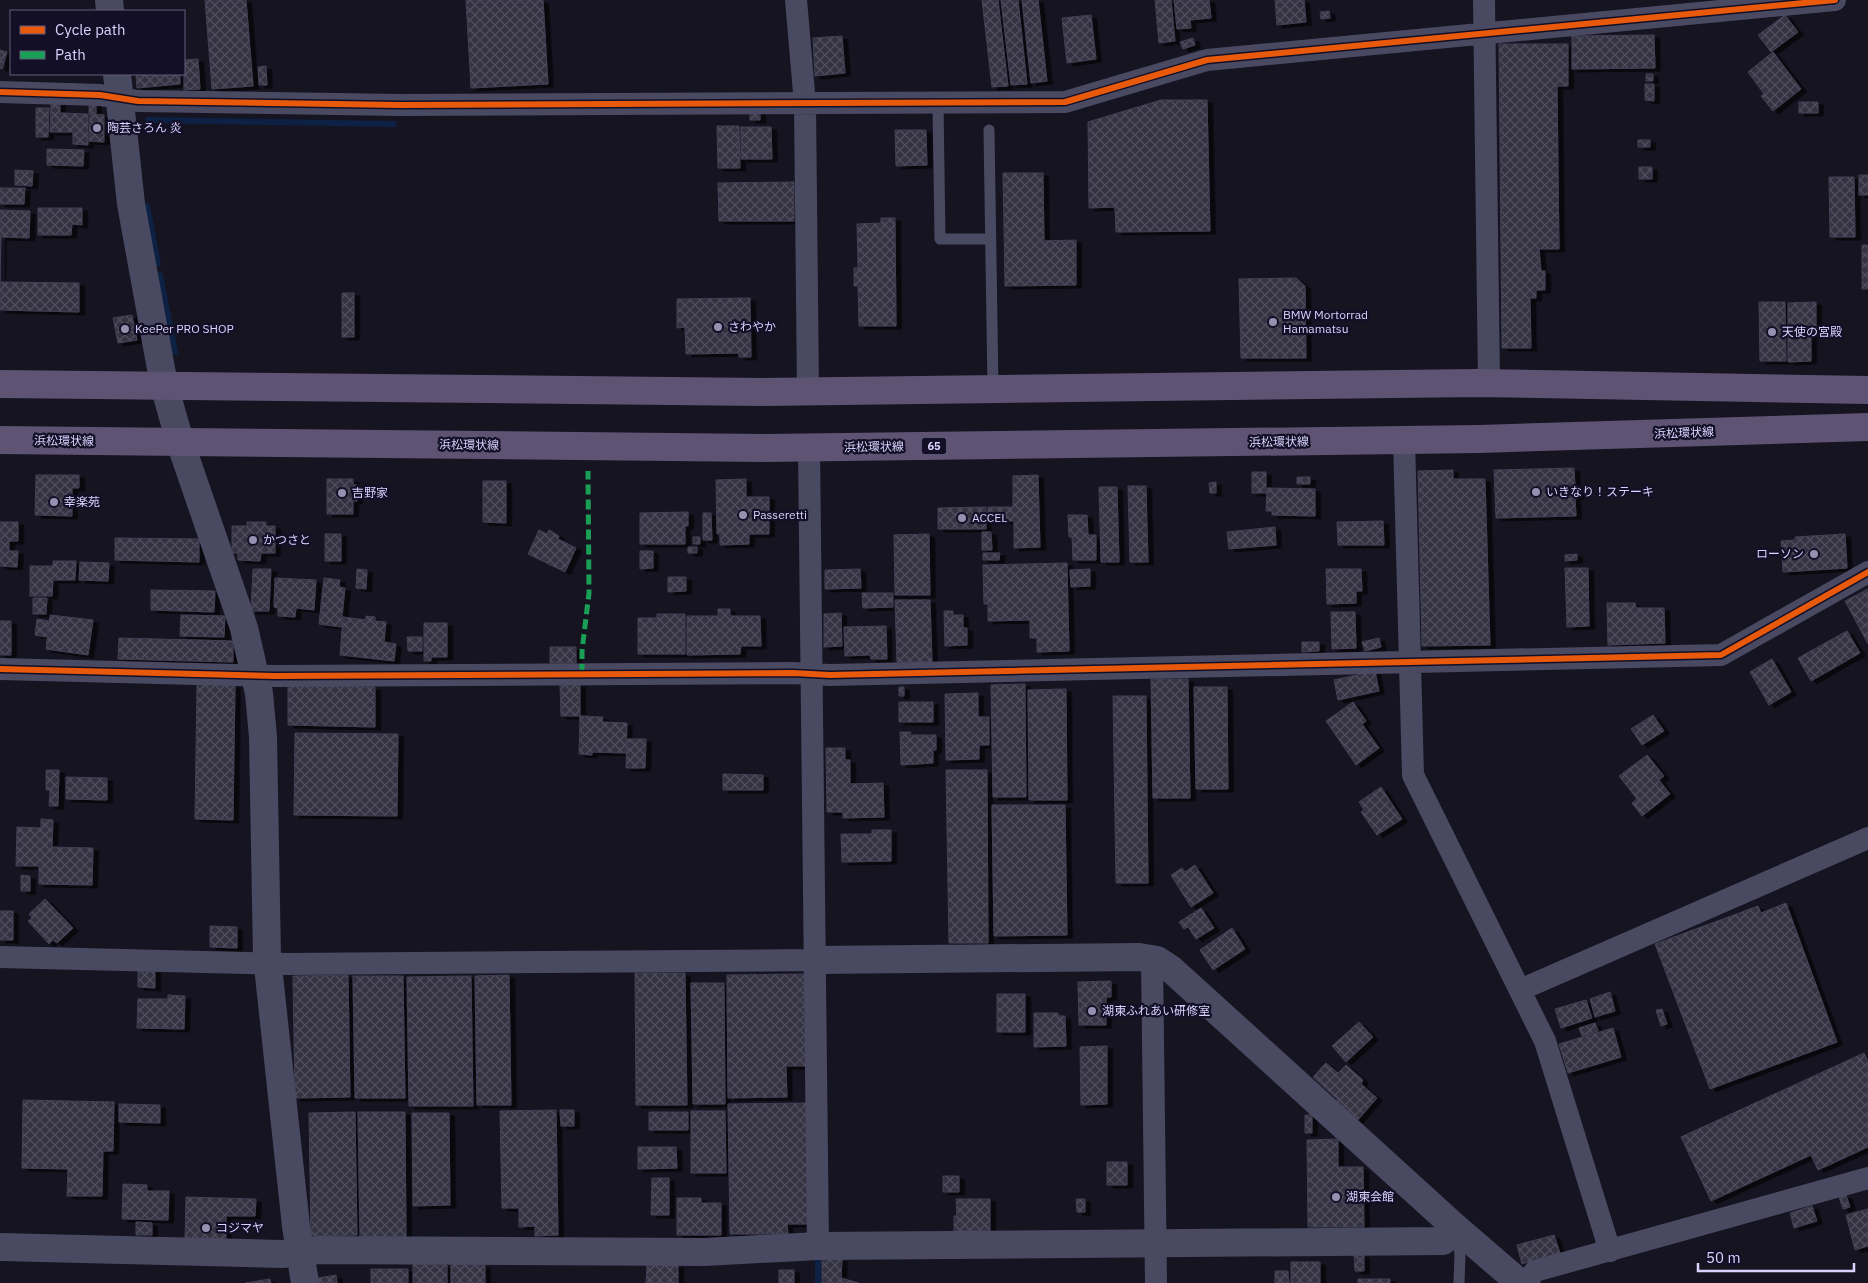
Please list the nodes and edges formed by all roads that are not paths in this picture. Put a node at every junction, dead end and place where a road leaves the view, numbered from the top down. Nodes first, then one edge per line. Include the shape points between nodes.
1 (796, 0) edge
2 (1484, 0) edge
3 (1835, 0) edge
4 (1484, 34) junction
5 (118, 86) edge
6 (0, 92) edge
7 (938, 103) junction
8 (804, 104) junction
9 (989, 130) dead end
10 (990, 239) junction
11 (1489, 383) junction
12 (0, 384) edge
13 (164, 385) junction
14 (993, 389) junction
15 (1868, 390) edge
16 (808, 392) junction
17 (1868, 428) edge
18 (0, 440) edge
19 (1404, 440) junction
20 (180, 442) junction
21 (809, 448) junction
22 (1868, 572) edge
23 (1410, 662) junction
24 (0, 669) edge
25 (812, 674) junction
26 (256, 675) junction
27 (1868, 838) edge
28 (0, 957) edge
29 (1152, 959) junction
30 (815, 960) junction
31 (268, 963) junction
32 (1520, 990) junction
33 (1868, 1178) edge
34 (1455, 1227) junction
35 (1156, 1243) junction
36 (818, 1246) junction
37 (0, 1247) edge
38 (1610, 1250) junction
39 (300, 1252) junction
40 (305, 1283) edge
41 (1156, 1283) edge
42 (1459, 1283) edge
43 (1520, 1283) edge
44 (1526, 1283) edge

1 - 8 street
2 - 4 street
3 - 4 street
4 - 7 street via 1206,60 1065,102
4 - 11 street
5 - 6 street via 100,95
5 - 8 street via 138,101 400,106
5 - 13 street via 133,214
7 - 8 street
7 - 10 lane via 940,239
8 - 16 street
9 - 10 lane
10 - 14 lane
11 - 14 main road
11 - 15 main road
12 - 13 main road
13 - 16 main road
13 - 20 street
14 - 16 main road
17 - 19 main road, 浜松環状線 / 65
18 - 20 main road, 浜松環状線 / 65
19 - 21 main road, 浜松環状線 / 65
19 - 23 street
20 - 21 main road, 浜松環状線 / 65
20 - 26 street via 244,628
21 - 25 street
22 - 23 street via 1721,655
23 - 25 street
23 - 32 street via 1413,775
24 - 26 street
25 - 26 street
25 - 30 street
26 - 31 street via 264,737
27 - 32 street
28 - 31 street
29 - 30 street
29 - 34 street via 1172,970
29 - 35 street
30 - 31 street
30 - 36 street
31 - 39 street
32 - 38 street via 1545,1041
33 - 38 street
34 - 35 street via 1442,1241
34 - 42 lane via 1460,1254
34 - 43 street
35 - 36 street
35 - 41 street
36 - 39 street via 704,1252
37 - 39 street
38 - 44 street via 1535,1271
39 - 40 street

